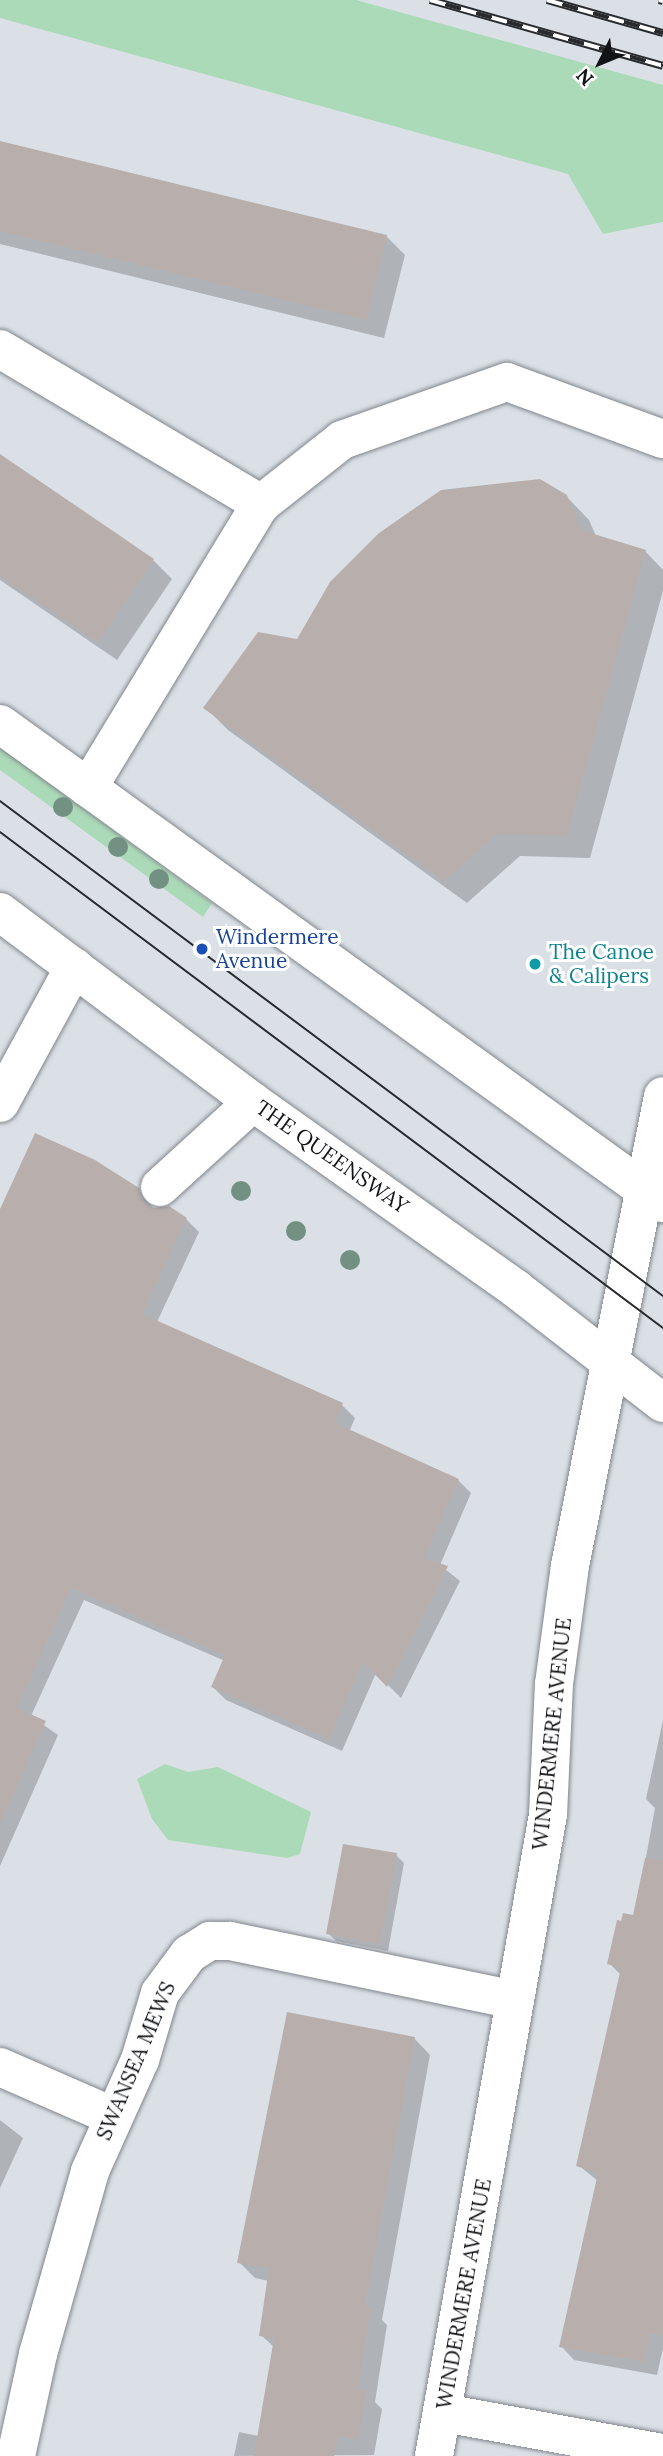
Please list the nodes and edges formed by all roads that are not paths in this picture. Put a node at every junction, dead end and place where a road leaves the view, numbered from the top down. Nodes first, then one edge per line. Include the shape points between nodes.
1 (0, 349) edge
2 (663, 439) edge
3 (261, 504) junction
4 (0, 724) edge
5 (88, 788) junction
6 (0, 912) edge
7 (74, 968) junction
8 (663, 1096) edge
9 (253, 1102) junction
10 (0, 1103) edge
11 (160, 1187) dead end
12 (654, 1196) edge
13 (611, 1365) junction
14 (663, 1403) edge
15 (514, 2000) junction
16 (0, 2067) edge
17 (112, 2116) junction
18 (444, 2413) junction
19 (663, 2453) edge
20 (16, 2456) edge
21 (434, 2456) edge

1 - 3 street
2 - 3 street via 507,382 342,440
3 - 5 street
4 - 5 street
5 - 12 street
6 - 7 street, THE QUEENSWAY
7 - 9 street, THE QUEENSWAY
7 - 10 street
8 - 12 street, WINDERMERE AVENUE
9 - 11 street
9 - 13 street, THE QUEENSWAY via 505,1281
12 - 13 street, WINDERMERE AVENUE
13 - 14 street, THE QUEENSWAY
13 - 15 street, WINDERMERE AVENUE via 570,1566 554,1684 548,1815
15 - 17 street, SWANSEA MEWS via 230,1941 210,1941 189,1954 160,1993 140,2060
15 - 18 street, WINDERMERE AVENUE
16 - 17 street
17 - 20 street, SWANSEA MEWS via 90,2171 56,2287
18 - 19 street
18 - 21 street, WINDERMERE AVENUE

